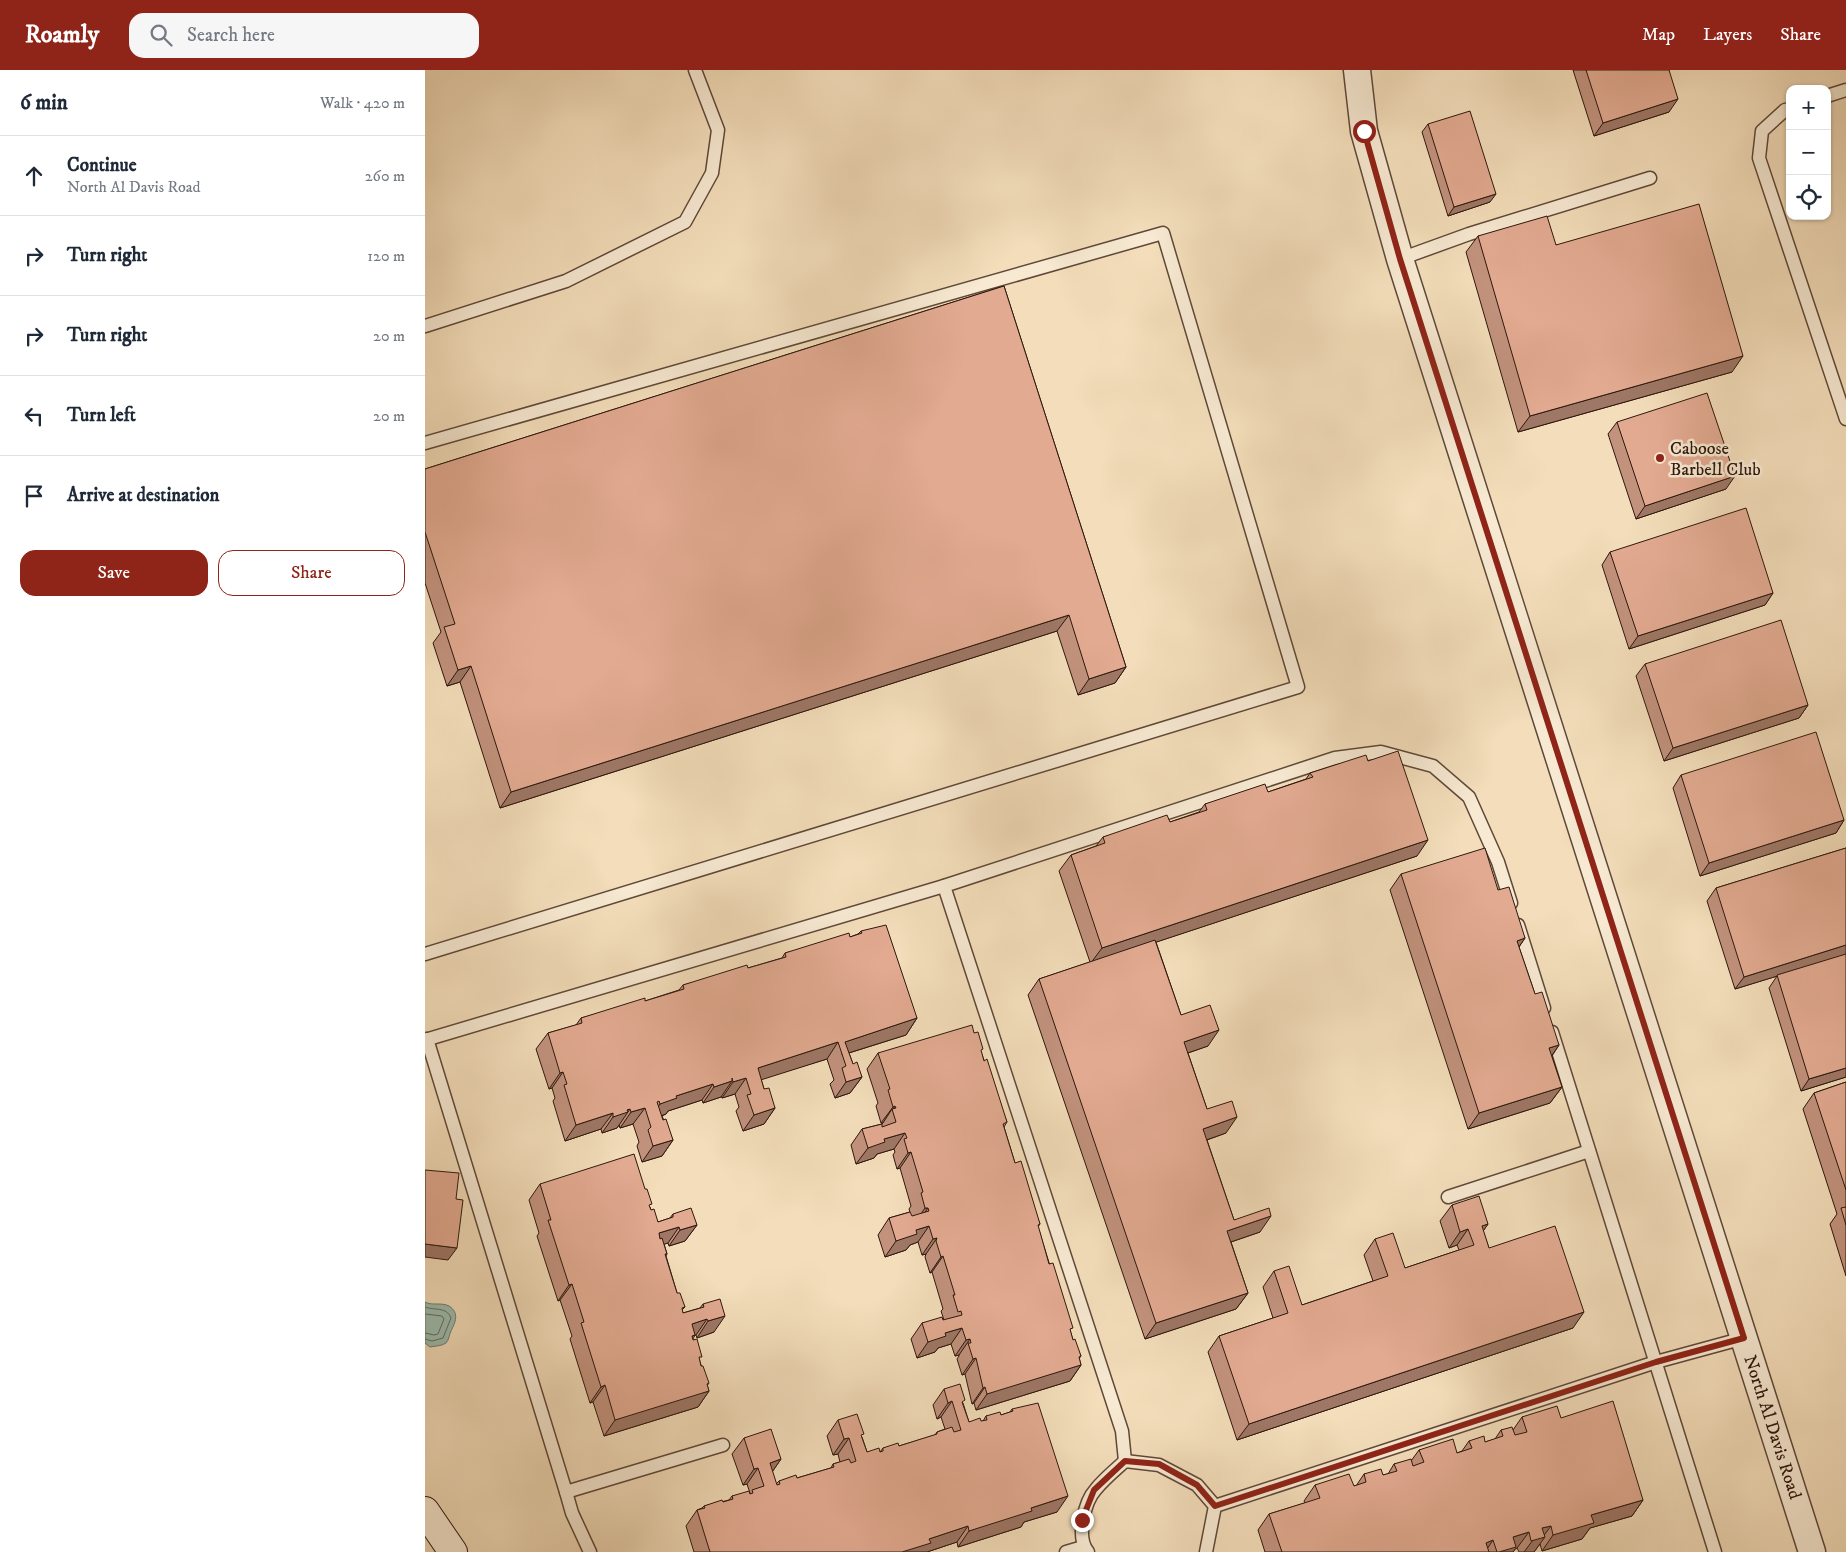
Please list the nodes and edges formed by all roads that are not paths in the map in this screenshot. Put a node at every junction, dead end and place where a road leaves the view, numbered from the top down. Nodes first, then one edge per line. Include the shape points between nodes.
1 (695, 70) edge
2 (1357, 70) edge
3 (1846, 90) edge
4 (1831, 95) edge
5 (1786, 110) edge
6 (1650, 178) dead end
7 (1400, 259) junction
8 (425, 326) edge
9 (1841, 386) edge
10 (1846, 419) edge
11 (425, 443) edge
12 (944, 886) junction
13 (425, 954) edge
14 (426, 1040) edge
15 (1589, 1151) junction
16 (1448, 1197) dead end
17 (1744, 1338) junction
18 (1656, 1362) junction
19 (723, 1445) dead end
20 (1125, 1461) junction
21 (565, 1492) junction
22 (1215, 1506) junction
23 (425, 1511) edge
24 (1085, 1549) edge
25 (453, 1552) edge
26 (590, 1552) edge
27 (1066, 1552) edge
28 (1206, 1552) edge
29 (1713, 1552) edge
30 (1812, 1552) edge

1 - 8 lane via 718,130 712,173 685,222 565,281
2 - 7 street, North Al Davis Road via 1364,131
3 - 4 lane
5 - 9 lane via 1762,131 1759,158
6 - 7 lane via 1469,234
7 - 17 street, North Al Davis Road
9 - 10 lane
11 - 13 lane via 1163,233 1298,687
12 - 14 lane
12 - 15 lane via 1335,758 1381,752 1433,766 1469,797 1498,862
12 - 20 lane via 1122,1432
14 - 21 lane
15 - 16 lane
15 - 18 lane
17 - 18 lane
17 - 30 street, North Al Davis Road
18 - 22 lane
18 - 29 lane
19 - 21 lane
20 - 22 lane via 1159,1464 1197,1485
20 - 24 lane via 1094,1490 1082,1520
21 - 26 lane
22 - 28 lane
23 - 25 main road
24 - 27 lane

